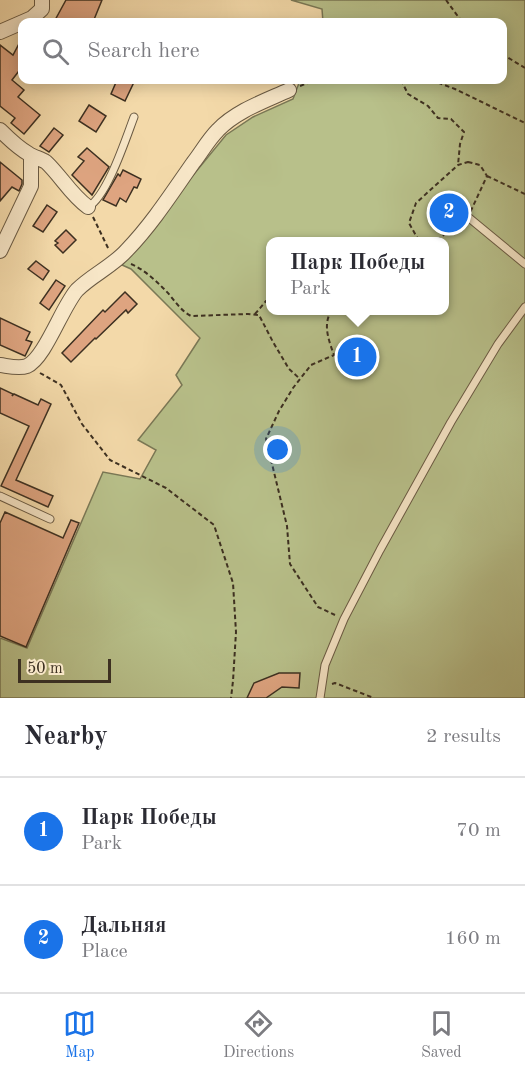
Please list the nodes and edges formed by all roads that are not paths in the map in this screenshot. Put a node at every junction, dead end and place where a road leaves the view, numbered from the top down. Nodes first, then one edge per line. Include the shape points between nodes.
1 (42, 0) edge
2 (38, 18) edge
3 (18, 26) edge
4 (0, 32) edge
5 (289, 90) road end
6 (134, 117) dead end
7 (0, 130) edge
8 (31, 156) junction
9 (88, 207) joint
10 (468, 217) road end
11 (0, 251) edge
12 (525, 264) edge
13 (525, 307) edge
14 (0, 365) edge
15 (0, 496) edge
16 (50, 519) dead end
17 (320, 698) edge

1 - 2 street
3 - 4 street
5 - 14 street via 239,113 218,130 128,250 77,290 40,354 27,366
6 - 9 lane via 112,172
7 - 8 street
8 - 9 street via 44,160
8 - 11 street via 31,186
10 - 12 lane
13 - 17 lane via 451,422 380,550 325,665
15 - 16 lane

